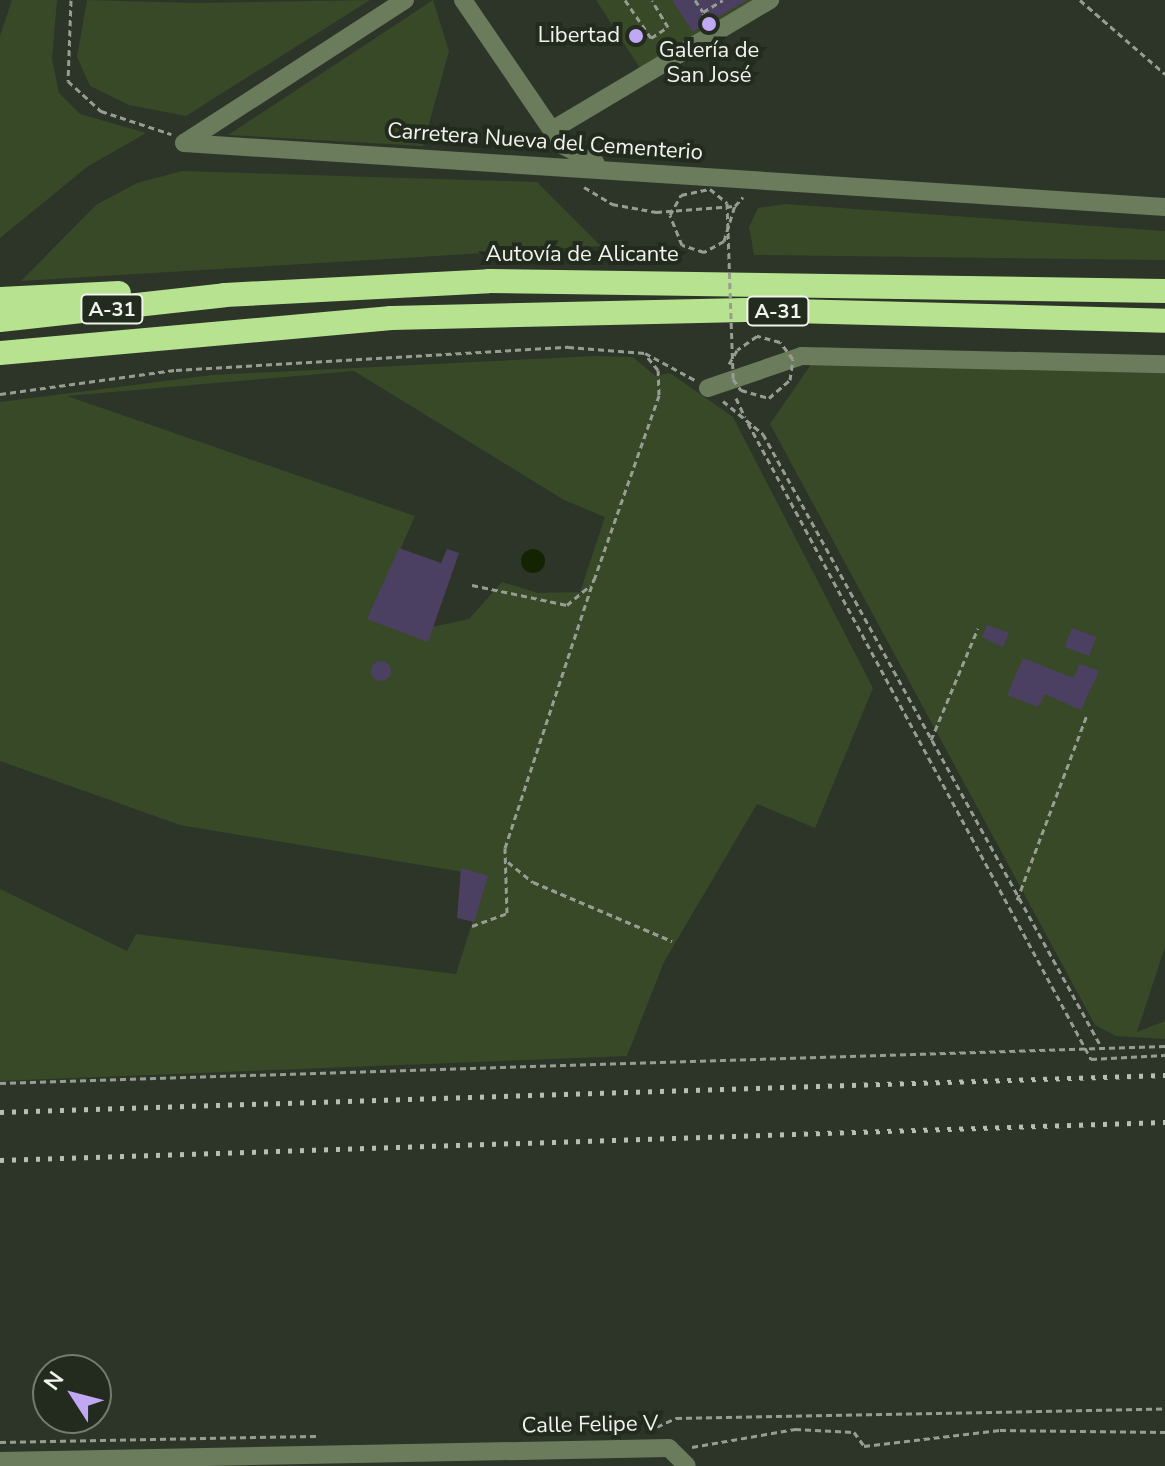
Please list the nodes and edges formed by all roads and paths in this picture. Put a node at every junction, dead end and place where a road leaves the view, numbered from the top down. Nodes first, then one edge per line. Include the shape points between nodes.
1 (71, 0) edge
2 (405, 0) edge
3 (463, 0) edge
4 (625, 0) edge
5 (652, 0) edge
6 (695, 0) edge
7 (723, 0) edge
8 (770, 0) edge
9 (1080, 0) edge
10 (703, 12) junction
11 (705, 19) dead end
12 (1165, 74) edge
13 (552, 130) junction
14 (184, 143) junction
15 (582, 167) junction
16 (605, 169) junction
17 (1165, 207) edge
18 (1165, 291) edge
19 (225, 295) junction
20 (0, 299) edge
21 (0, 320) edge
22 (1165, 321) edge
23 (737, 350) dead end
24 (0, 353) edge
25 (645, 353) junction
26 (1165, 364) edge
27 (708, 388) junction
28 (0, 394) edge
29 (747, 421) dead end
30 (594, 579) junction
31 (472, 585) dead end
32 (978, 628) dead end
33 (1087, 715) dead end
34 (931, 740) junction
35 (505, 848) junction
36 (1017, 900) junction
37 (472, 926) dead end
38 (672, 941) dead end
39 (1165, 1046) edge
40 (1102, 1048) junction
41 (1085, 1049) junction
42 (1165, 1055) edge
43 (0, 1083) edge
44 (1165, 1409) edge
45 (632, 1431) dead end
46 (1165, 1432) edge
47 (331, 1436) dead end
48 (0, 1442) edge
49 (669, 1448) junction
50 (417, 1458) edge
51 (0, 1461) edge
52 (687, 1466) edge

1 - 14 path via 68,81 101,111 160,127
2 - 14 street
3 - 13 street
4 - 5 path via 651,38 668,27
6 - 10 path
7 - 10 path
8 - 13 street
9 - 12 path
10 - 11 path
13 - 16 street via 575,155
14 - 15 street, Carretera Nueva del Cementerio
15 - 16 street, Carretera Nueva del Cementerio
15 - 23 path, bridge via 584,188 612,204 656,212 735,206 724,241 704,252 682,245 670,215 681,195 710,189 727,203 733,379 741,390 769,398 790,380 793,359 780,342 757,336
16 - 17 street, Carretera Nueva del Cementerio
18 - 19 highway, Autovía de Alicante / A-31 via 505,281
19 - 20 highway via 162,290
19 - 21 highway, Autovía de Alicante / A-31
22 - 24 highway, A-31 via 756,310 391,318
25 - 27 path
25 - 28 path via 568,347 389,354 176,370
25 - 30 path via 658,370 659,395
26 - 27 street via 802,356
27 - 34 path via 763,434
29 - 41 path
30 - 31 path via 567,605
30 - 35 path
32 - 34 path
33 - 36 path
34 - 36 path
35 - 37 path via 507,913
35 - 38 path via 519,875
36 - 40 path
39 - 40 path
40 - 41 path
41 - 42 path via 1091,1059
41 - 43 path
44 - 45 path via 676,1418
46 - 49 path, Calle Felipe V via 1000,1430 864,1446 854,1432 795,1429 751,1431 738,1443
47 - 48 path
49 - 50 street, Calle Felipe V
49 - 52 street
50 - 51 street, Calle Felipe V

